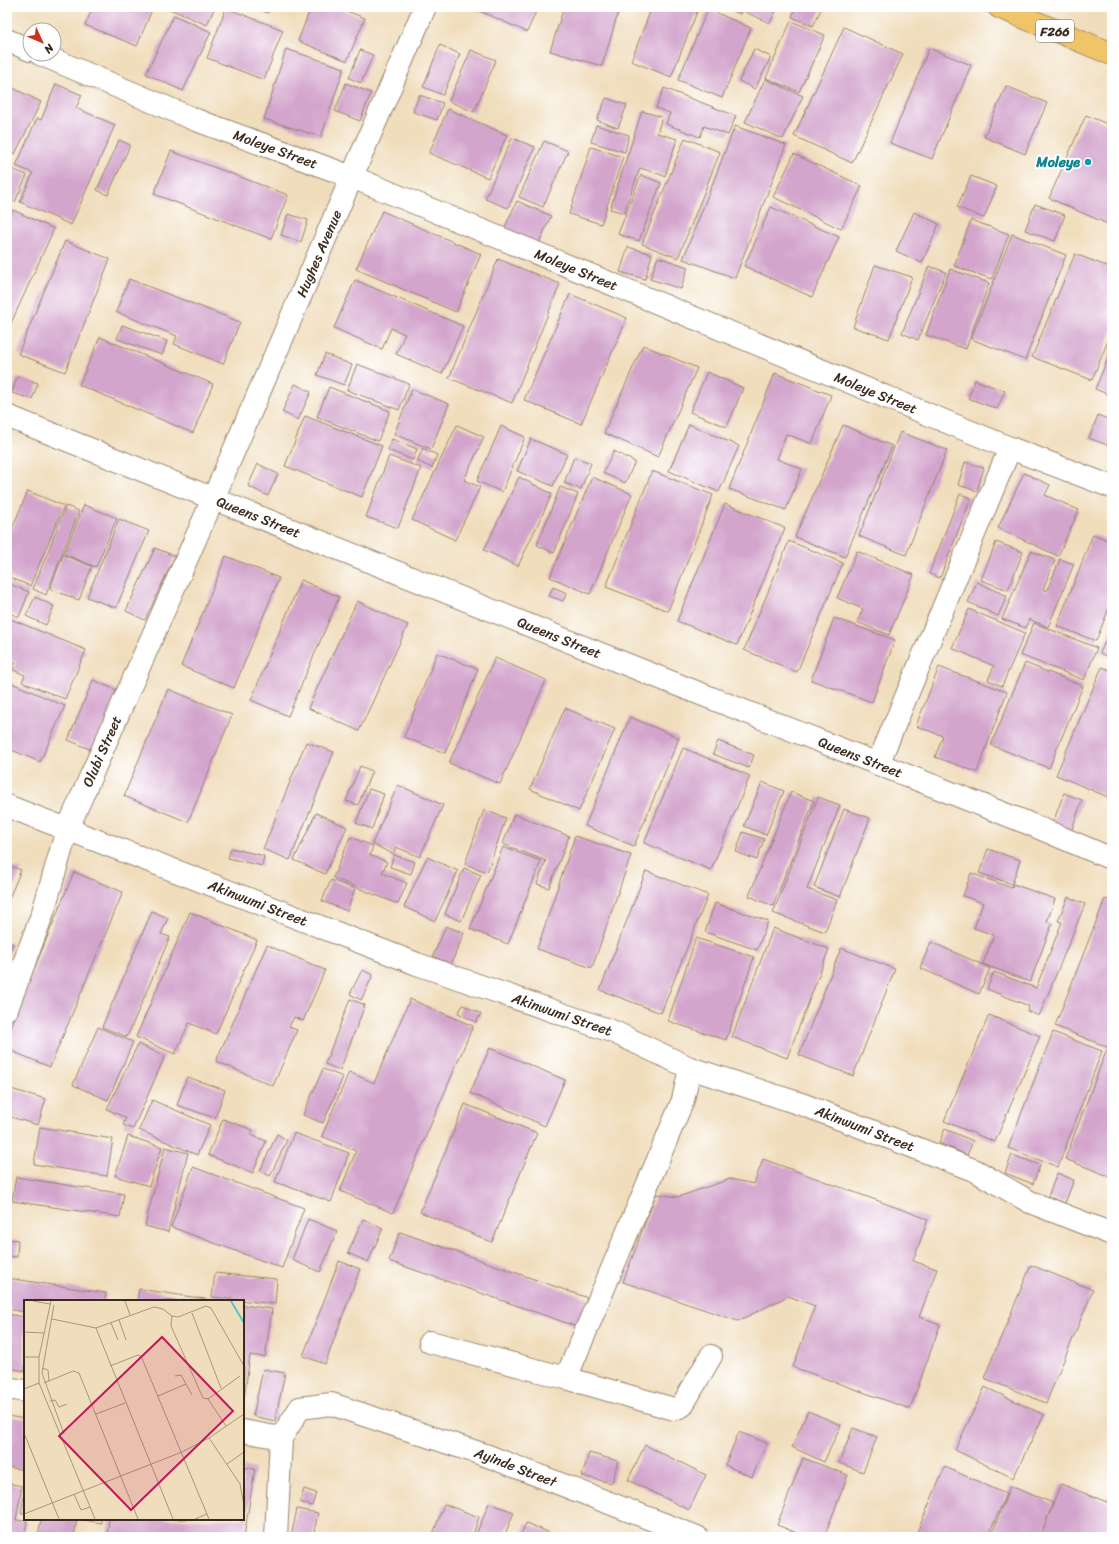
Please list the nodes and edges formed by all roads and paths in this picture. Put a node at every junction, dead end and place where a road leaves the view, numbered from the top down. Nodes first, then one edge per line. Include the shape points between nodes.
1 (425, 7) edge
2 (999, 7) edge
3 (7, 40) edge
4 (22, 47) edge
5 (1112, 54) edge
6 (59, 62) edge
7 (352, 177) junction
8 (7, 416) edge
9 (1010, 448) junction
10 (1112, 486) edge
11 (214, 499) junction
12 (878, 764) junction
13 (7, 806) edge
14 (67, 830) junction
15 (1112, 859) edge
16 (7, 1009) edge
17 (690, 1068) junction
18 (1112, 1234) edge
19 (430, 1342) dead end
20 (711, 1356) dead end
21 (566, 1378) junction
22 (7, 1388) edge
23 (24, 1391) edge
24 (244, 1431) edge
25 (281, 1438) junction
26 (276, 1537) edge
27 (697, 1537) edge

1 - 7 street, Hughes Avenue
2 - 5 highway, F266
3 - 4 street
6 - 7 street, Moleye Street via 196,120
7 - 9 street, Moleye Street
7 - 11 street, Hughes Avenue
8 - 11 street, Queens Street
9 - 10 street, Moleye Street
9 - 12 street
11 - 12 street, Queens Street
11 - 14 street, Olubi Street
12 - 15 street, Queens Street
13 - 14 street, Akinwumi Street
14 - 16 street, Olubi Street via 44,912
14 - 17 street, Akinwumi Street via 417,964 614,1032
17 - 18 street, Akinwumi Street via 804,1105 969,1169 1030,1202
17 - 21 street via 683,1100
19 - 21 street
20 - 21 street via 682,1406 674,1409
22 - 23 street
24 - 25 street
25 - 26 street
25 - 27 street, Ayinde Street via 300,1408 331,1404 488,1456

